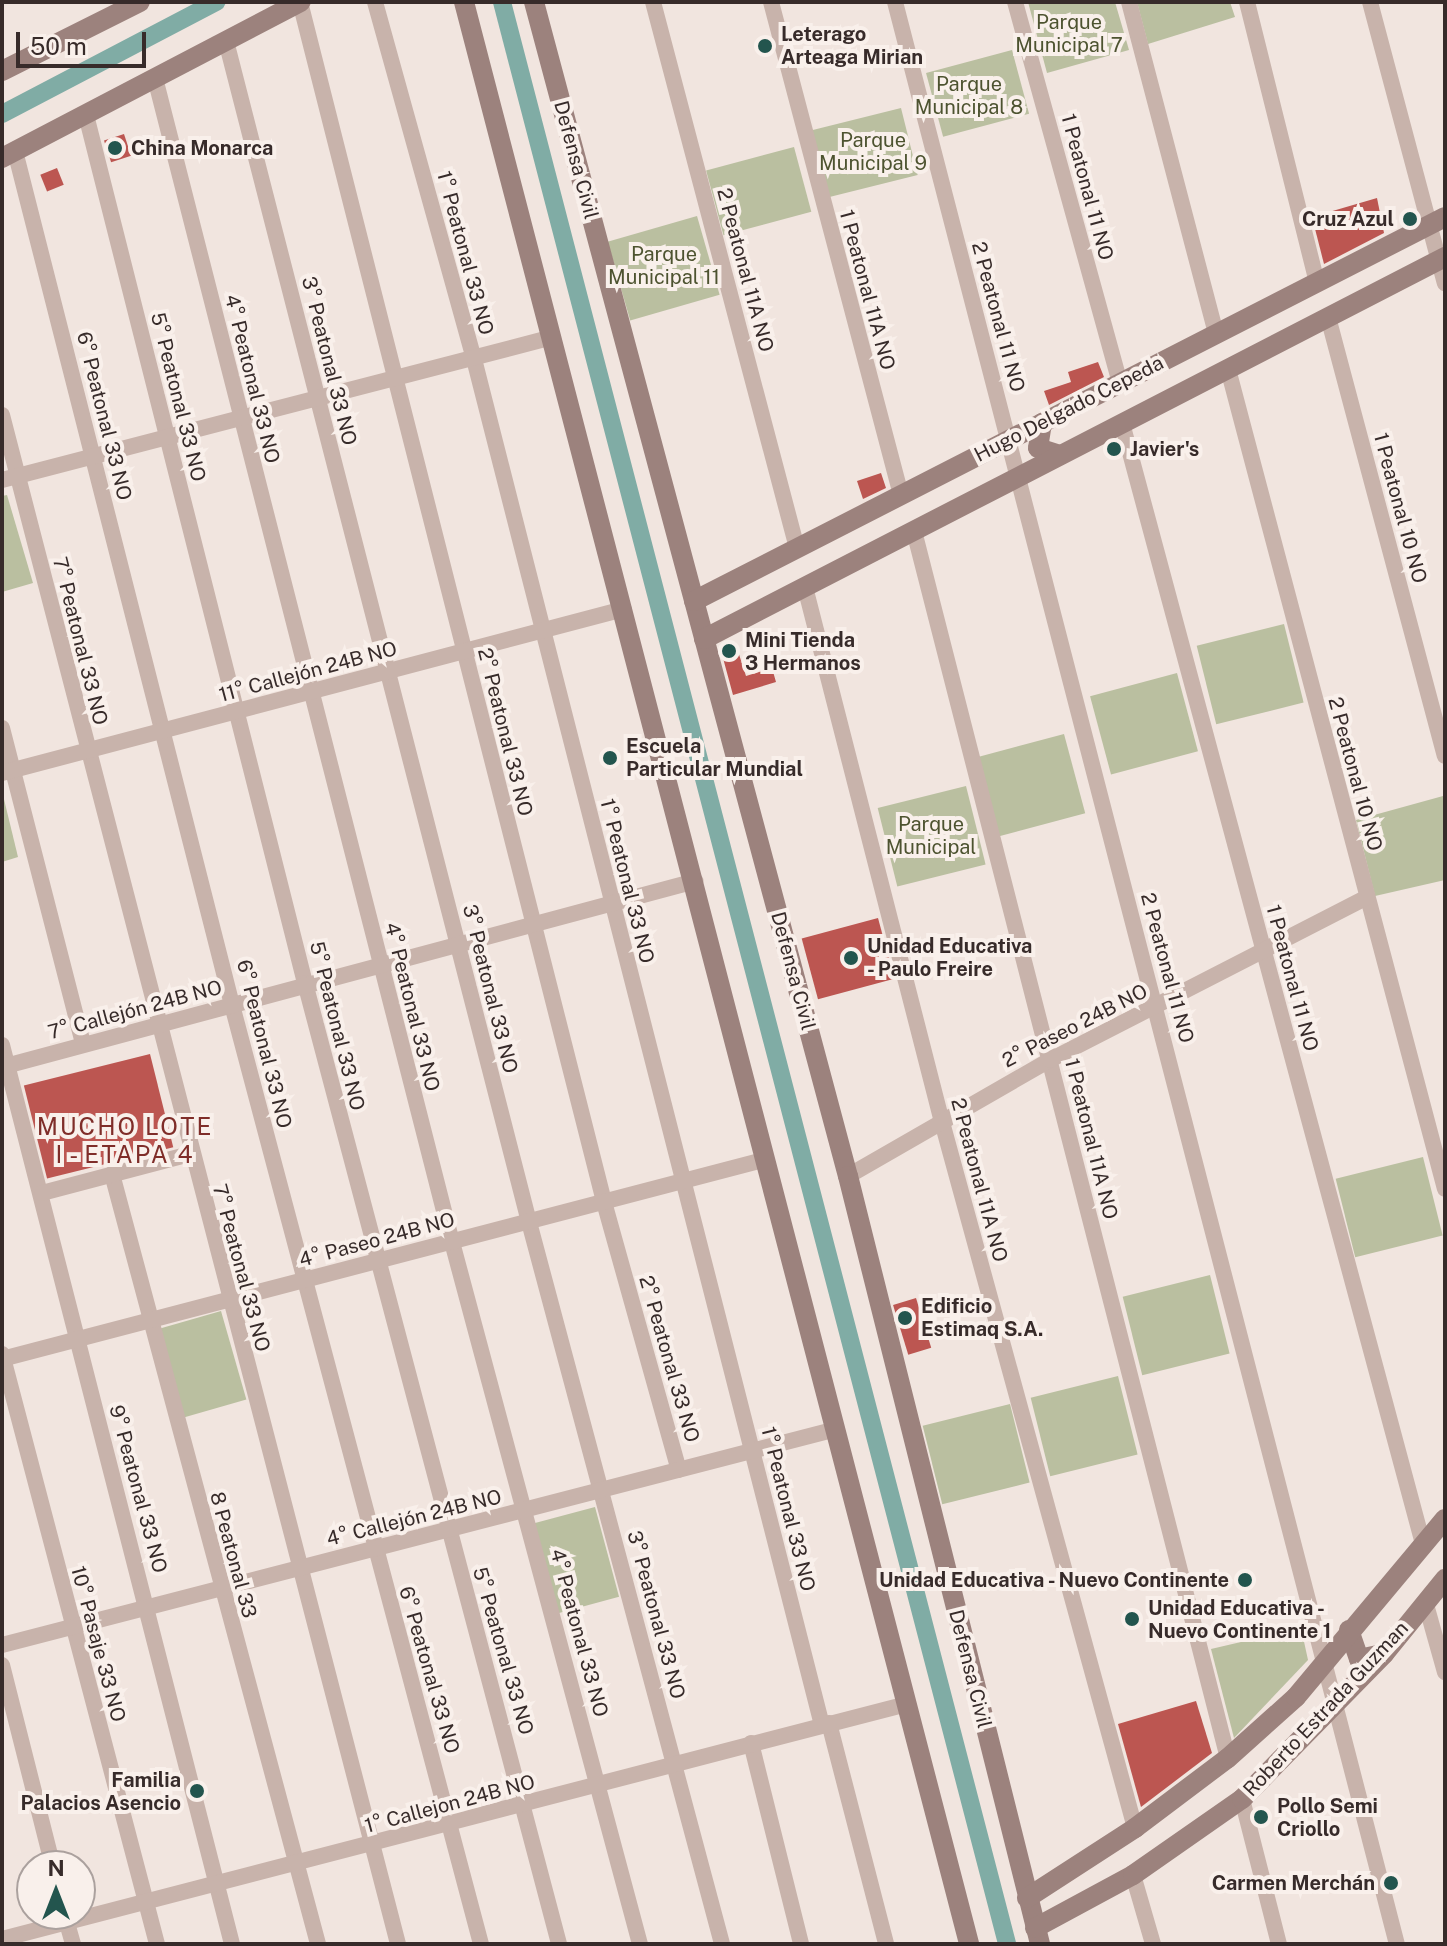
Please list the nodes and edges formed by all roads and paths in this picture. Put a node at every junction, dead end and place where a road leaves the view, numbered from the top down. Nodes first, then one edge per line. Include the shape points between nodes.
1 (140, 2) edge
2 (300, 2) edge
3 (375, 2) edge
4 (464, 2) edge
5 (534, 2) edge
6 (653, 2) edge
7 (771, 2) edge
8 (895, 2) edge
9 (1015, 2) edge
10 (1129, 2) edge
11 (1247, 2) edge
12 (1370, 2) edge
13 (226, 41) junction
14 (2, 71) edge
15 (155, 78) junction
16 (86, 115) junction
17 (9, 155) edge
18 (1437, 222) edge
19 (1392, 247) junction
20 (1442, 259) edge
21 (1406, 277) junction
22 (1317, 283) junction
23 (1445, 283) edge
24 (1328, 317) junction
25 (1216, 333) junction
26 (553, 337) junction
27 (474, 359) junction
28 (1228, 369) junction
29 (395, 378) junction
30 (1120, 383) junction
31 (318, 399) junction
32 (2, 415) edge
33 (242, 418) junction
34 (1042, 423) junction
35 (1122, 423) junction
36 (167, 437) junction
37 (1009, 440) junction
38 (1060, 455) junction
39 (93, 457) junction
40 (970, 460) junction
41 (1019, 476) junction
42 (10, 478) edge
43 (985, 494) junction
44 (901, 495) junction
45 (914, 531) junction
46 (797, 548) junction
47 (805, 587) junction
48 (694, 601) junction
49 (624, 609) junction
50 (543, 631) junction
51 (704, 639) junction
52 (464, 651) junction
53 (387, 671) junction
54 (311, 692) junction
55 (237, 711) junction
56 (2, 728) edge
57 (163, 731) junction
58 (87, 751) junction
59 (1445, 756) edge
60 (8, 772) edge
61 (695, 881) junction
62 (1367, 897) junction
63 (612, 904) junction
64 (533, 925) junction
65 (458, 945) junction
66 (1264, 952) junction
67 (380, 965) junction
68 (305, 983) junction
69 (232, 1005) junction
70 (1156, 1007) junction
71 (157, 1025) junction
72 (83, 1044) junction
73 (2, 1045) edge
74 (1050, 1060) junction
75 (4, 1066) edge
76 (942, 1122) junction
77 (190, 1154) junction
78 (763, 1160) junction
79 (112, 1174) junction
80 (848, 1176) junction
81 (683, 1182) junction
82 (1445, 1189) edge
83 (42, 1193) junction
84 (604, 1202) junction
85 (529, 1222) junction
86 (452, 1242) junction
87 (377, 1261) junction
88 (304, 1280) junction
89 (228, 1300) junction
90 (150, 1320) junction
91 (76, 1339) junction
92 (2, 1357) edge
93 (836, 1429) junction
94 (754, 1451) junction
95 (679, 1470) junction
96 (603, 1489) junction
97 (526, 1511) junction
98 (1445, 1519) edge
99 (448, 1529) junction
100 (1423, 1544) junction
101 (374, 1549) junction
102 (298, 1568) junction
103 (1445, 1579) edge
104 (220, 1588) junction
105 (1425, 1601) junction
106 (149, 1607) junction
107 (72, 1627) junction
108 (1349, 1630) junction
109 (2, 1645) edge
110 (1384, 1654) junction
111 (1326, 1660) junction
112 (2, 1665) edge
113 (1445, 1672) edge
114 (1296, 1697) junction
115 (907, 1704) junction
116 (1327, 1712) junction
117 (826, 1724) junction
118 (751, 1743) junction
119 (1228, 1758) junction
120 (674, 1764) junction
121 (598, 1786) junction
122 (1242, 1799) junction
123 (525, 1804) junction
124 (452, 1824) junction
125 (1135, 1828) junction
126 (371, 1845) junction
127 (49, 1850) edge
128 (298, 1863) junction
129 (1133, 1875) junction
130 (215, 1883) junction
131 (1027, 1898) junction
132 (146, 1902) junction
133 (96, 1912) edge
134 (29, 1930) edge
135 (1037, 1936) edge
136 (2, 1939) edge
137 (157, 1944) edge
138 (232, 1944) edge
139 (318, 1944) edge
140 (398, 1944) edge
141 (481, 1944) edge
142 (559, 1944) edge
143 (640, 1944) edge
144 (722, 1944) edge
145 (801, 1944) edge
146 (886, 1944) edge
147 (969, 1944) edge
148 (1153, 1944) edge
149 (1279, 1944) edge
150 (1397, 1944) edge

1 - 14 street
2 - 13 street
2 - 29 street, 2° Peatonal 33 NO
3 - 27 street, 1° Peatonal 33 NO
4 - 26 street
5 - 48 street, Defensa Civil
6 - 46 street, 2 Peatonal 11A NO
7 - 44 street, 1 Peatonal 11A NO
8 - 37 street, 2 Peatonal 11 NO
9 - 30 street, 1 Peatonal 11 NO
10 - 25 street
11 - 22 street
12 - 18 street
13 - 15 street
13 - 31 street, 3° Peatonal 33 NO
15 - 16 street
15 - 33 street, 4° Peatonal 33 NO
16 - 17 street
16 - 36 street, 5° Peatonal 33 NO
17 - 39 street, 6° Peatonal 33 NO
18 - 19 street, Hugo Delgado Cepeda
18 - 20 street
19 - 21 street via 1410,261
19 - 22 street, Hugo Delgado Cepeda
20 - 21 street, Hugo Delgado Cepeda
20 - 23 street
21 - 24 street, Hugo Delgado Cepeda
22 - 25 street, Hugo Delgado Cepeda
24 - 28 street, Hugo Delgado Cepeda
24 - 59 street, 1 Peatonal 10 NO
25 - 30 street, Hugo Delgado Cepeda
26 - 27 street
26 - 49 street
27 - 29 street
27 - 50 street, 1° Peatonal 33 NO
28 - 35 street, Hugo Delgado Cepeda
28 - 62 street, 2 Peatonal 10 NO
29 - 31 street
29 - 52 street, 2° Peatonal 33 NO
30 - 34 street, Hugo Delgado Cepeda
31 - 33 street
31 - 53 street, 3° Peatonal 33 NO
32 - 42 street, 7° Peatonal 33 NO
33 - 36 street
33 - 54 street, 4° Peatonal 33 NO
34 - 37 street, Hugo Delgado Cepeda
34 - 38 street via 1038,448
35 - 38 street, Hugo Delgado Cepeda
35 - 66 street, 1 Peatonal 11 NO
36 - 39 street
36 - 55 street, 5° Peatonal 33 NO
37 - 40 street, Hugo Delgado Cepeda
37 - 41 street, 2 Peatonal 11 NO
38 - 41 street, Hugo Delgado Cepeda
39 - 42 street
39 - 57 street, 6° Peatonal 33 NO
40 - 43 street via 991,469 992,484
40 - 44 street, Hugo Delgado Cepeda
41 - 43 street, Hugo Delgado Cepeda
41 - 70 street, 2 Peatonal 11 NO
42 - 58 street, 7° Peatonal 33 NO
43 - 45 street, Hugo Delgado Cepeda
44 - 46 street, Hugo Delgado Cepeda
45 - 47 street, Hugo Delgado Cepeda
45 - 74 street, 1 Peatonal 11A NO
46 - 48 street, Hugo Delgado Cepeda
47 - 51 street, Hugo Delgado Cepeda
47 - 76 street, 2 Peatonal 11A NO
48 - 51 street, Defensa Civil
49 - 50 street, 11° Callejón 24B NO
49 - 61 street
50 - 52 street, 11° Callejón 24B NO
50 - 63 street, 1° Peatonal 33 NO
51 - 80 street, Defensa Civil
52 - 53 street, 11° Callejón 24B NO
52 - 64 street, 2° Peatonal 33 NO
53 - 54 street, 11° Callejón 24B NO
53 - 65 street, 3° Peatonal 33 NO
54 - 55 street, 11° Callejón 24B NO
54 - 67 street, 4° Peatonal 33 NO
55 - 57 street, 11° Callejón 24B NO
55 - 68 street, 5° Peatonal 33 NO
56 - 60 street
57 - 58 street, 11° Callejón 24B NO
57 - 69 street, 6° Peatonal 33 NO
58 - 60 street, 11° Callejón 24B NO
58 - 71 street, 7° Peatonal 33 NO
60 - 72 street
61 - 63 street, 7° Callejón 24B NO
61 - 78 street
62 - 66 street, 2° Paseo 24B NO
62 - 82 street, 2 Peatonal 10 NO
63 - 64 street, 7° Callejón 24B NO
63 - 81 street, 1° Peatonal 33 NO
64 - 65 street, 7° Callejón 24B NO
64 - 84 street, 2° Peatonal 33 NO
65 - 67 street, 7° Callejón 24B NO
65 - 85 street, 3° Peatonal 33 NO
66 - 70 street, 2° Paseo 24B NO
66 - 100 street, 1 Peatonal 11 NO
67 - 68 street, 7° Callejón 24B NO
67 - 86 street, 4° Peatonal 33 NO
68 - 69 street, 7° Callejón 24B NO
68 - 87 street, 5° Peatonal 33 NO
69 - 71 street, 7° Callejón 24B NO
69 - 88 street, 6° Peatonal 33 NO
70 - 74 street, 2° Paseo 24B NO
70 - 111 street, 2 Peatonal 11 NO
71 - 72 street, 7° Callejón 24B NO
71 - 77 street, 7° Peatonal 33 NO
72 - 75 street, 7° Callejón 24B NO
73 - 75 street, 9° Peatonal 33 NO
74 - 76 street, 2° Paseo 24B NO
74 - 119 street, 1 Peatonal 11A NO
75 - 83 street, 9° Peatonal 33 NO
76 - 80 street, 2° Paseo 24B NO
76 - 125 street, 2 Peatonal 11A NO
77 - 79 street
77 - 89 street, 7° Peatonal 33 NO
78 - 81 street, 4° Paseo 24B NO
78 - 93 street
79 - 83 street
79 - 90 street, 8 Peatonal 33
80 - 131 street, Defensa Civil
81 - 84 street, 4° Paseo 24B NO
81 - 94 street, 1° Peatonal 33 NO
83 - 91 street, 9° Peatonal 33 NO
84 - 85 street, 4° Paseo 24B NO
84 - 95 street, 2° Peatonal 33 NO
85 - 86 street, 4° Paseo 24B NO
85 - 96 street, 3° Peatonal 33 NO
86 - 87 street, 4° Paseo 24B NO
86 - 97 street, 4° Peatonal 33 NO
87 - 88 street, 4° Paseo 24B NO
87 - 99 street, 5° Peatonal 33 NO
88 - 89 street, 4° Paseo 24B NO
88 - 101 street, 6° Peatonal 33 NO
89 - 90 street, 4° Paseo 24B NO
89 - 102 street, 7° Peatonal 33 NO
90 - 91 street, 4° Paseo 24B NO
90 - 104 street, 8 Peatonal 33
91 - 92 street, 4° Paseo 24B NO
91 - 106 street, 9° Peatonal 33 NO
92 - 107 street, 10° Pasaje 33 NO
93 - 94 street, 4° Callejón 24B NO
93 - 115 street
94 - 95 street, 4° Callejón 24B NO
94 - 117 street, 1° Peatonal 33 NO
95 - 96 street, 4° Callejón 24B NO
96 - 97 street, 4° Callejón 24B NO
96 - 120 street, 3° Peatonal 33 NO
97 - 99 street, 4° Callejón 24B NO
97 - 121 street, 4° Peatonal 33 NO
98 - 100 street, Roberto Estrada Guzman
99 - 101 street, 4° Callejón 24B NO
99 - 123 street, 5° Peatonal 33 NO
100 - 108 street, Roberto Estrada Guzman
101 - 102 street, 4° Callejón 24B NO
101 - 124 street, 6° Peatonal 33 NO
102 - 104 street, 4° Callejón 24B NO
102 - 126 street, 7° Peatonal 33 NO
103 - 105 street, Roberto Estrada Guzman
104 - 106 street, 4° Callejón 24B NO
104 - 128 street, 8 Peatonal 33
105 - 110 street, Roberto Estrada Guzman
105 - 113 street
106 - 107 street, 4° Callejón 24B NO
106 - 130 street, 9° Peatonal 33 NO
107 - 109 street, 4° Callejón 24B NO
107 - 132 street, 10° Pasaje 33 NO
108 - 110 street via 1359,1659
108 - 111 street, Roberto Estrada Guzman
110 - 116 street, Roberto Estrada Guzman
111 - 114 street, Roberto Estrada Guzman
111 - 116 street, 2 Peatonal 11 NO
112 - 127 street
114 - 116 street via 1307,1694
114 - 119 street, Roberto Estrada Guzman
115 - 117 street, 1° Callejon 24B NO
115 - 147 street
116 - 122 street, Roberto Estrada Guzman
116 - 150 street, 2 Peatonal 11 NO
117 - 118 street, 1° Callejon 24B NO
117 - 146 street, 1° Peatonal 33 NO
118 - 120 street, 1° Callejon 24B NO
118 - 145 street
119 - 125 street, Roberto Estrada Guzman
120 - 121 street, 1° Callejon 24B NO
120 - 144 street, 3° Peatonal 33 NO
121 - 123 street, 1° Callejon 24B NO
121 - 143 street, 4° Peatonal 33 NO
122 - 129 street, Roberto Estrada Guzman
122 - 149 street
123 - 124 street, 1° Callejon 24B NO
123 - 142 street, 5° Peatonal 33 NO
124 - 126 street, 1° Callejon 24B NO
124 - 141 street, 6° Peatonal 33 NO
125 - 131 street, Roberto Estrada Guzman
126 - 128 street, 1° Callejon 24B NO
126 - 140 street, 7° Peatonal 33 NO
128 - 130 street, 1° Callejon 24B NO
128 - 139 street, 8 Peatonal 33
129 - 135 street, Roberto Estrada Guzman
129 - 148 street
130 - 132 street, 1° Callejon 24B NO
130 - 138 street, 9° Peatonal 33 NO
131 - 135 street, Defensa Civil
132 - 133 street, 1° Callejon 24B NO
132 - 137 street, 10° Pasaje 33 NO
134 - 136 street, 1° Callejon 24B NO

